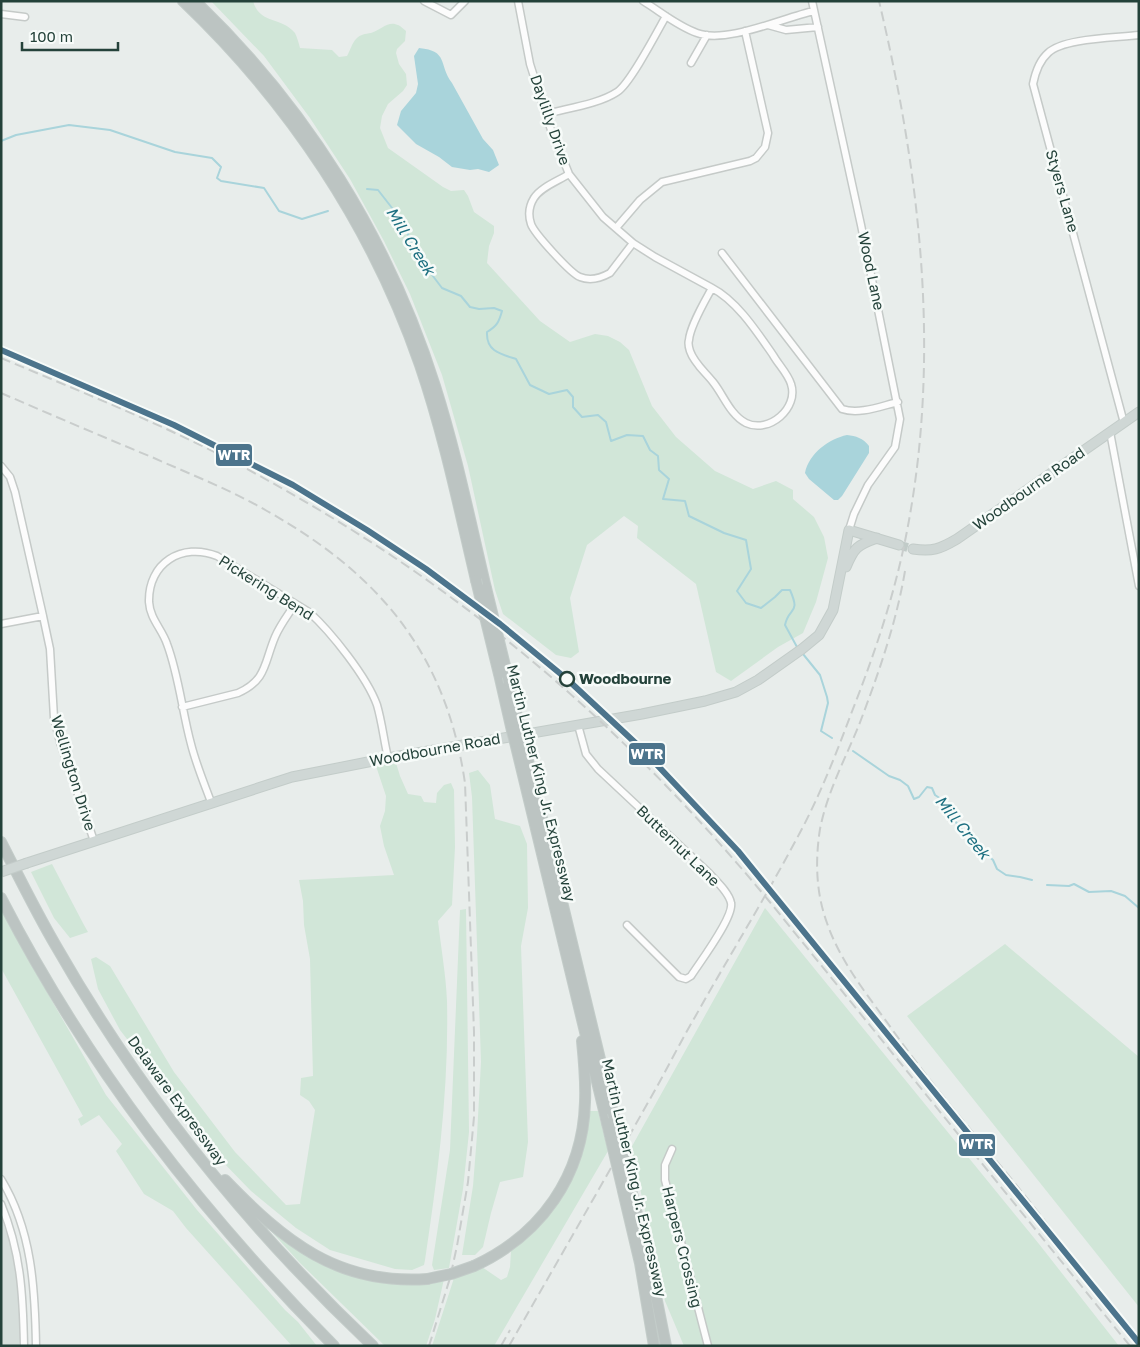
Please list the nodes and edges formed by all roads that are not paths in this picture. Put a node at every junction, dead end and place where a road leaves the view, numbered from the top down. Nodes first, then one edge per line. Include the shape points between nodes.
1 (183, 1) edge
2 (195, 1) edge
3 (424, 1) edge
4 (464, 1) edge
5 (518, 1) edge
6 (643, 1) edge
7 (812, 1) edge
8 (814, 11) junction
9 (1, 14) edge
10 (666, 16) junction
11 (25, 17) dead end
12 (768, 25) junction
13 (818, 27) junction
14 (745, 31) junction
15 (1139, 34) edge
16 (707, 35) junction
17 (691, 63) dead end
18 (546, 114) junction
19 (569, 174) junction
20 (616, 228) junction
21 (633, 243) junction
22 (722, 253) dead end
23 (712, 288) junction
24 (898, 402) junction
25 (1139, 412) edge
26 (1124, 423) junction
27 (1110, 432) junction
28 (1, 466) edge
29 (848, 530) junction
30 (877, 538) junction
31 (899, 545) tunnel mouth
32 (913, 549) tunnel mouth
33 (839, 584) junction
34 (1139, 586) edge
35 (295, 604) junction
36 (43, 616) junction
37 (1, 624) edge
38 (182, 707) junction
39 (578, 725) junction
40 (516, 730) junction
41 (519, 741) junction
42 (388, 758) junction
43 (210, 802) junction
44 (94, 841) junction
45 (1, 842) edge
46 (1, 872) edge
47 (1, 898) edge
48 (627, 925) dead end
49 (577, 998) junction
50 (186, 1141) junction
51 (672, 1148) dead end
52 (1, 1179) edge
53 (1, 1204) edge
54 (659, 1309) junction
55 (24, 1346) edge
56 (36, 1346) edge
57 (334, 1346) edge
58 (373, 1346) edge
59 (654, 1346) edge
60 (666, 1346) edge
61 (674, 1346) edge
62 (708, 1346) edge

1 - 40 highway, Martin Luther King Jr. Expressway, bridge via 231,50 286,116 330,179 375,260 404,322 440,432 499,674
2 - 40 highway, Martin Luther King Jr. Expressway, bridge via 248,56 337,174 379,249 411,319 452,445 509,682
3 - 4 street via 451,15
5 - 18 street, Daylilly Drive via 530,64
6 - 10 street
7 - 8 street, Wood Lane
8 - 12 street
8 - 13 street, Wood Lane
9 - 11 street
10 - 16 street via 688,29
10 - 18 street via 620,90
12 - 13 street via 786,30
12 - 14 street
13 - 24 street, Wood Lane
14 - 16 street
14 - 20 street via 767,129 765,147 750,161 662,182 640,200
15 - 26 street, Styers Lane via 1059,46 1042,60 1033,84
16 - 17 street
18 - 19 street, Daylilly Drive
19 - 20 street, Daylilly Drive via 603,217
19 - 21 street via 536,196 531,204 530,223 572,273 586,279 605,276
20 - 21 street, Daylilly Drive
21 - 23 street, Daylilly Drive
22 - 24 street via 842,409 858,411
23 - 23 street, Daylilly Drive via 724,294 735,306 791,383 791,400 786,410 770,424 746,423 735,414 690,351 691,332
24 - 29 street, Wood Lane via 900,418 895,448 868,485
25 - 26 main road, Woodbourne Road
26 - 27 main road, Woodbourne Road
27 - 32 main road, Woodbourne Road via 944,547 930,551
27 - 34 street
28 - 36 street, Wellington Drive via 10,477 15,492
29 - 30 main road
29 - 33 main road, Woodbourne Road
30 - 31 main road
30 - 33 main road via 855,548
33 - 39 main road, Woodbourne Road via 833,610 819,635 746,688 705,701
35 - 38 street via 278,630 258,680 238,693
35 - 38 street, Pickering Bend via 210,553 189,551 163,565 153,580 149,602 154,620 168,645
35 - 42 street, Pickering Bend via 309,612 326,629 367,684 376,704
36 - 37 street
36 - 44 street, Wellington Drive via 50,648 54,718
38 - 43 street, Pickering Bend
39 - 42 main road, Woodbourne Road
39 - 48 street, Butternut Lane via 586,754 598,769 708,872 732,904 722,928 692,976 686,979 679,977
40 - 41 highway, Martin Luther King Jr. Expressway, bridge
41 - 49 highway, Martin Luther King Jr. Expressway
41 - 54 highway, Martin Luther King Jr. Expressway, bridge
42 - 43 main road, Woodbourne Road via 292,776
43 - 44 main road, Woodbourne Road
44 - 46 main road, Woodbourne Road, bridge
45 - 50 highway, Delaware Expressway via 81,989 127,1061
47 - 57 highway via 57,998 141,1124 234,1240
49 - 50 highway, bridge via 585,1102 581,1138 574,1162 559,1192 537,1222 508,1247 474,1266 427,1279 403,1280 344,1269 294,1242 268,1221
49 - 59 highway, Martin Luther King Jr. Expressway, bridge via 642,1271
50 - 58 highway, Delaware Expressway via 272,1244
51 - 62 street, Harpers Crossing via 665,1165 665,1180
52 - 56 street via 22,1223 32,1268
53 - 55 street via 21,1272
54 - 60 highway, Martin Luther King Jr. Expressway
54 - 61 highway

